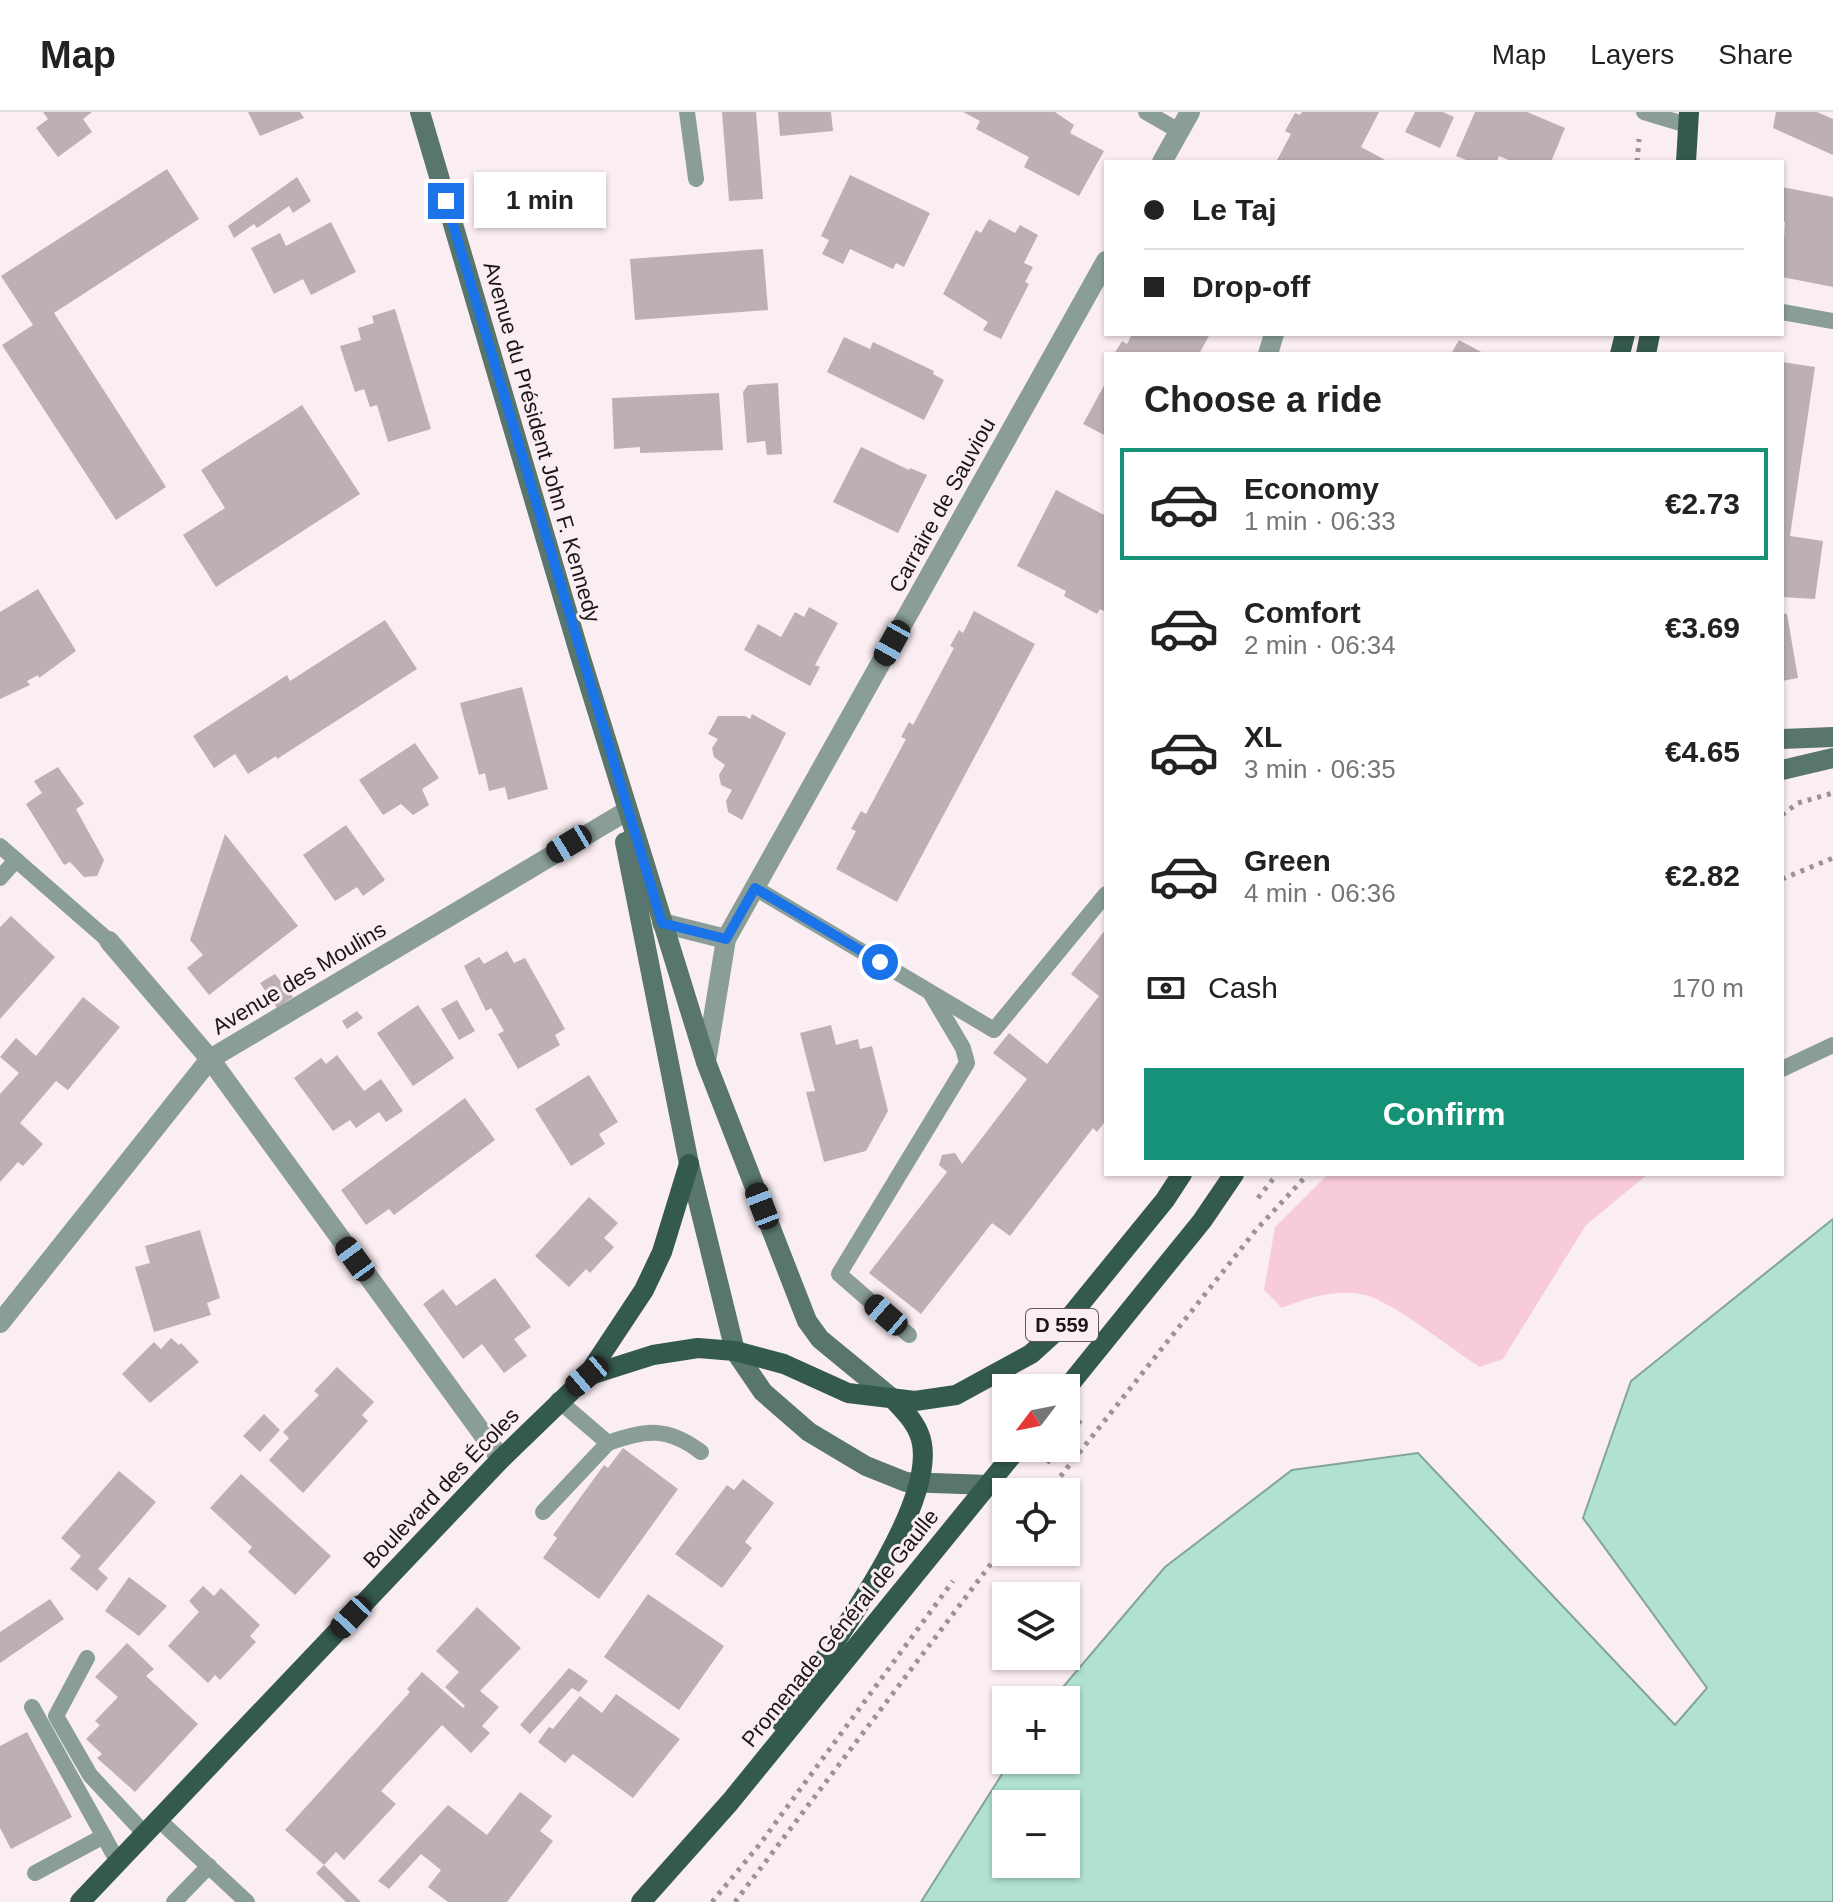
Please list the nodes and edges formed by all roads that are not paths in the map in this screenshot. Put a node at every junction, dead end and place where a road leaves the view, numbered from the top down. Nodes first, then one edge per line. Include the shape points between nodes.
1 (420, 112) edge
2 (687, 112) edge
3 (1146, 112) edge
4 (1190, 112) edge
5 (1644, 112) edge
6 (1688, 118) edge
7 (1179, 131) junction
8 (1163, 160) edge
9 (1673, 160) edge
10 (1686, 160) edge
11 (696, 179) dead end
12 (1104, 265) edge
13 (1784, 312) edge
14 (1833, 321) edge
15 (1833, 737) edge
16 (605, 739) junction
17 (1784, 739) edge
18 (1833, 758) edge
19 (1784, 770) edge
20 (620, 815) junction
21 (0, 846) edge
22 (16, 860) junction
23 (0, 878) edge
24 (755, 888) junction
25 (1104, 896) edge
26 (662, 923) junction
27 (726, 939) junction
28 (109, 941) joint
29 (931, 992) junction
30 (1833, 1045) edge
31 (210, 1059) junction
32 (706, 1062) junction
33 (1784, 1068) edge
34 (689, 1164) junction
35 (1181, 1176) edge
36 (1233, 1176) edge
37 (0, 1323) edge
38 (909, 1335) dead end
39 (735, 1351) junction
40 (1078, 1374) edge
41 (587, 1376) junction
42 (893, 1399) junction
43 (558, 1400) junction
44 (608, 1443) junction
45 (701, 1452) dead end
46 (501, 1459) junction
47 (1007, 1462) edge
48 (921, 1484) junction
49 (988, 1485) junction
50 (543, 1512) dead end
51 (87, 1658) dead end
52 (32, 1707) dead end
53 (730, 1802) junction
54 (152, 1827) junction
55 (104, 1836) junction
56 (118, 1862) junction
57 (209, 1866) junction
58 (35, 1873) dead end
59 (80, 1902) edge
60 (174, 1902) edge
61 (247, 1902) edge
62 (641, 1902) edge

1 - 16 main road, Avenue du Président John F. Kennedy
2 - 11 lane
3 - 7 lane
4 - 7 street
5 - 6 lane
6 - 9 main road
6 - 10 main road
7 - 8 street
12 - 24 street, Carraire de Sauviou
13 - 14 lane
15 - 17 main road
16 - 20 main road, Avenue du Président John F. Kennedy
16 - 26 main road, Avenue du Président John F. Kennedy
18 - 19 main road
20 - 31 street, Avenue des Moulins
20 - 34 main road, Avenue du Président John F. Kennedy
21 - 22 lane
22 - 23 lane
22 - 28 lane
24 - 27 street, Carraire de Sauviou
24 - 29 lane
25 - 29 lane via 994,1030
26 - 27 street
26 - 32 main road, Avenue du Président John F. Kennedy
27 - 32 street, Carraire de Sauviou
28 - 31 street
29 - 38 lane via 967,1063 839,1274
30 - 33 lane
31 - 37 street, Avenue des Moulins
31 - 46 street
32 - 42 main road, Avenue du Président John F. Kennedy via 807,1321 820,1339
34 - 39 main road, Avenue du Président John F. Kennedy
34 - 41 main road via 662,1252 644,1290
35 - 42 main road, D 559 via 1064,1324 1031,1354 956,1395
36 - 40 main road, D 559
39 - 41 main road, Boulevard des Écoles via 673,1350
39 - 42 main road, Boulevard des Écoles via 784,1364 848,1393
39 - 48 main road, Avenue du Président John F. Kennedy via 763,1392 809,1432 890,1478
41 - 43 main road, Boulevard des Écoles
42 - 48 main road, Promenade Général de Gaulle via 922,1440
43 - 44 lane
43 - 46 main road, Boulevard des Écoles
44 - 45 lane via 631,1434 676,1433
44 - 50 lane
46 - 54 main road, Boulevard des Écoles
47 - 49 main road, Promenade Général de Gaulle
48 - 49 main road, Avenue du Président John F. Kennedy
48 - 53 main road, Promenade Général de Gaulle via 904,1531
49 - 53 main road, Promenade Général de Gaulle
51 - 54 lane via 56,1716 90,1775
52 - 55 lane
53 - 62 main road, Promenade Général de Gaulle
54 - 56 main road, Boulevard des Écoles
54 - 57 lane
55 - 56 lane
55 - 58 lane
56 - 59 main road, Boulevard des Écoles
57 - 60 lane
57 - 61 lane

